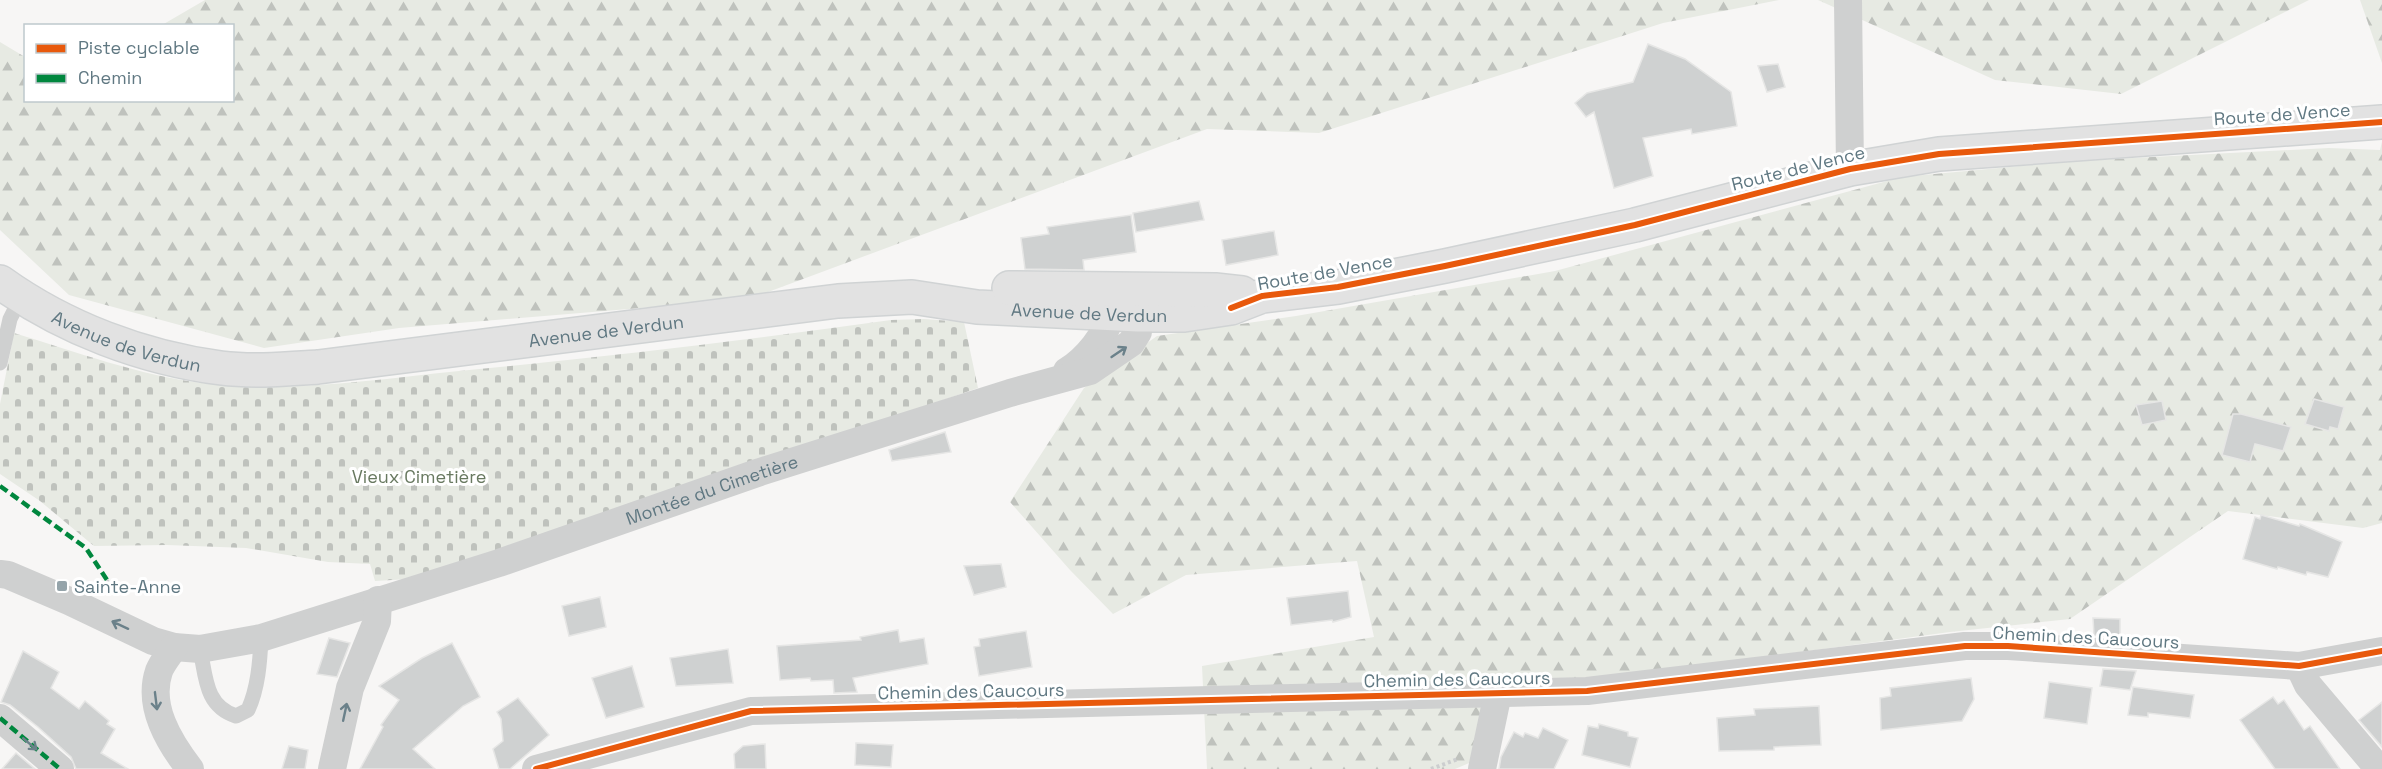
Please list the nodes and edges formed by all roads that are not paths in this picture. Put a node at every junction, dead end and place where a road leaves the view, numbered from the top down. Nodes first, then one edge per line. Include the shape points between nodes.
1 (1848, 0) edge
2 (2382, 122) edge
3 (1850, 170) junction
4 (1061, 287) junction
5 (10, 289) edge
6 (912, 297) junction
7 (1223, 299) junction
8 (1125, 312) junction
9 (0, 363) edge
10 (0, 574) edge
11 (378, 600) junction
12 (261, 638) junction
13 (187, 648) junction
14 (2382, 651) edge
15 (2300, 666) junction
16 (1498, 693) junction
17 (0, 718) edge
18 (60, 769) edge
19 (190, 769) edge
20 (332, 769) edge
21 (536, 769) edge
22 (1482, 769) edge
23 (2379, 769) edge

1 - 3 street
2 - 3 main road, Route de Vence via 1940,154
3 - 7 main road, Route de Vence via 1613,230 1338,287
4 - 6 main road, Route de Vence via 971,289
4 - 7 main road, Route de Vence
4 - 8 street, Route de Vence via 1110,301
5 - 6 main road, Avenue de Verdun via 70,325 137,348 222,368 273,370 318,368 837,301
5 - 9 lane via 10,319
6 - 8 main road, Avenue de Verdun via 977,308
7 - 8 main road, Avenue de Verdun via 1184,315
8 - 11 street, Montée du Cimetière via 1109,325 1077,366 1047,383 760,472 499,563
13 -> 10 street via 153,641
11 - 12 street, Montée du Cimetière
20 -> 11 street via 350,688 377,621
12 - 13 street, Montée du Cimetière
12 - 13 lane via 254,699 248,710 236,716 224,712 209,695
13 -> 19 street via 159,668 154,687 156,709
14 - 15 street, Chemin des Caucours
15 - 16 street, Chemin des Caucours via 1965,646 1587,691
15 - 23 street via 2308,685
16 - 21 street, Chemin des Caucours via 751,711
16 - 22 street
17 -> 18 street

